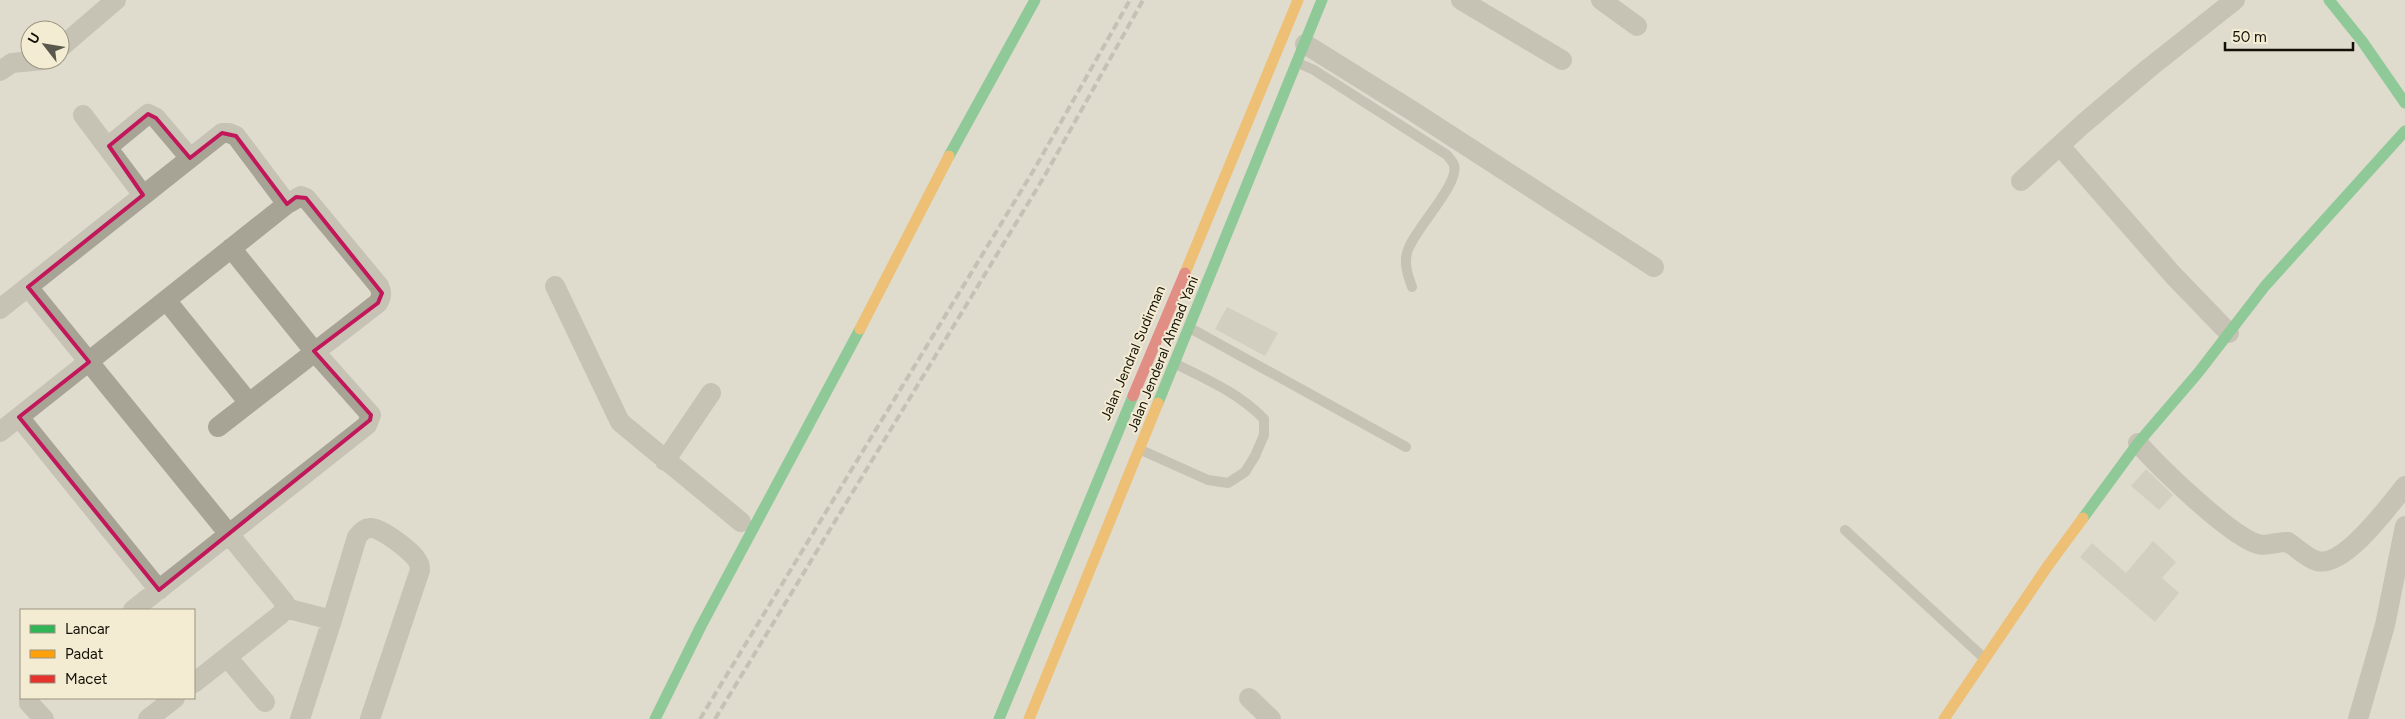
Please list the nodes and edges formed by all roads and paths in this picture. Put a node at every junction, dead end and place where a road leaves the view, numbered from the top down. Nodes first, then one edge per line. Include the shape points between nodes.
1 (116, 0) edge
2 (1035, 0) edge
3 (1298, 0) edge
4 (1322, 0) edge
5 (1461, 0) edge
6 (1601, 0) edge
7 (2235, 0) edge
8 (2329, 0) edge
9 (1637, 26) dead end
10 (70, 39) edge
11 (1305, 44) junction
12 (1562, 60) dead end
13 (20, 62) edge
14 (1298, 63) junction
15 (0, 71) edge
16 (2405, 103) edge
17 (83, 115) dead end
18 (2405, 131) edge
19 (109, 146) junction
20 (2060, 146) junction
21 (190, 158) junction
22 (2021, 181) dead end
23 (143, 195) junction
24 (287, 204) junction
25 (231, 248) junction
26 (1654, 267) dead end
27 (555, 286) dead end
28 (28, 287) junction
29 (1412, 287) dead end
30 (166, 300) junction
31 (0, 310) edge
32 (1190, 328) junction
33 (2228, 332) junction
34 (314, 351) junction
35 (1163, 358) junction
36 (89, 362) junction
37 (710, 393) dead end
38 (249, 403) junction
39 (19, 417) junction
40 (218, 427) dead end
41 (0, 432) edge
42 (1128, 443) junction
43 (2138, 443) junction
44 (1406, 447) dead end
45 (665, 461) junction
46 (781, 478) junction
47 (2405, 486) edge
48 (741, 522) junction
49 (2405, 526) edge
50 (1845, 530) dead end
51 (229, 534) junction
52 (734, 566) junction
53 (160, 590) junction
54 (285, 608) junction
55 (134, 609) edge
56 (332, 620) junction
57 (227, 657) junction
58 (1984, 658) junction
59 (195, 682) edge
60 (1249, 698) dead end
61 (30, 699) edge
62 (174, 699) edge
63 (265, 702) dead end
64 (157, 716) edge
65 (44, 719) edge
66 (300, 719) edge
67 (370, 719) edge
68 (655, 719) edge
69 (999, 719) edge
70 (1029, 719) edge
71 (1271, 719) edge
72 (1944, 719) edge
73 (2358, 719) edge

1 - 10 street
2 - 46 main road via 971,112
3 - 35 main road, Jalan Jendral Sudirman
4 - 11 main road, Jalan Jenderal Ahmad Yani
5 - 12 street
6 - 9 street
7 - 20 street via 2141,74
8 - 16 main road
11 - 14 main road, Jalan Jenderal Ahmad Yani
11 - 26 street
13 - 15 street
14 - 29 lane via 1447,155 1454,166 1453,177 1443,196 1407,253 1405,266
14 - 32 main road, Jalan Jenderal Ahmad Yani
17 - 19 street
18 - 33 main road via 2265,286
19 - 21 street via 148,114 156,118
19 - 23 street
20 - 22 street
20 - 33 street via 2173,275
21 - 23 street
21 - 24 street via 222,133 236,136
23 - 28 street
24 - 25 street
24 - 34 street via 296,197 306,198 382,293 378,303
25 - 30 street
25 - 34 street
27 - 45 street via 617,417
28 - 31 street
28 - 36 street
30 - 36 street
30 - 38 street
32 - 35 main road, Jalan Jenderal Ahmad Yani
32 - 44 lane
33 - 43 main road via 2198,373
34 - 38 street
34 - 51 street via 371,416 370,420
35 - 42 main road, Jalan Jendral Sudirman
35 - 42 main road, Jalan Jenderal Ahmad Yani
35 - 42 lane via 1251,406 1264,419 1264,435 1245,472 1228,483 1208,480
36 - 39 street
36 - 51 street
37 - 45 street
38 - 40 street
39 - 41 street
39 - 53 street
42 - 69 main road, Jalan Jendral Sudirman
42 - 70 main road, Jalan Jenderal Ahmad Yani
43 - 47 street via 2233,530 2263,546 2288,542 2317,561 2330,562 2343,554
43 - 58 main road
45 - 48 street
46 - 48 street via 756,501
46 - 52 main road
48 - 52 street
49 - 73 street via 2385,625
50 - 58 lane
51 - 53 street
51 - 54 street via 282,598
52 - 68 main road
53 - 55 street
54 - 56 street
54 - 57 street
56 - 66 street
56 - 67 street via 357,537 363,530 379,528 418,560 420,570
57 - 59 street
57 - 63 street
58 - 72 main road
60 - 71 street
61 - 65 street via 29,703
62 - 64 street

